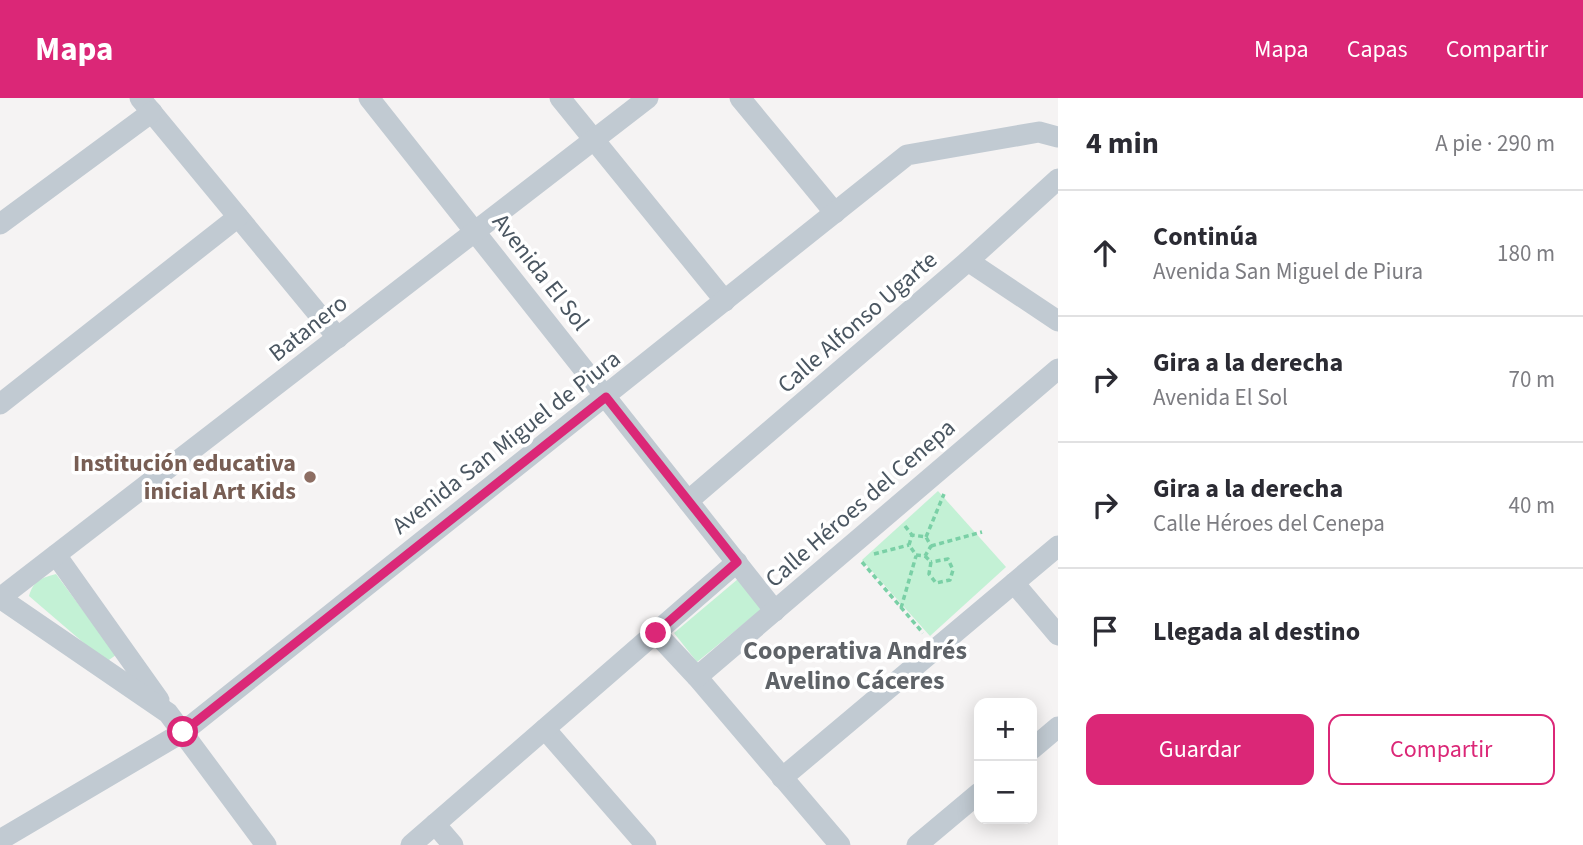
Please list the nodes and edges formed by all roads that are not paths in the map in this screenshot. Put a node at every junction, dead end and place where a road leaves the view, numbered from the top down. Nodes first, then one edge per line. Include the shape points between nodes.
1 (369, 98) edge
2 (561, 98) edge
3 (648, 98) edge
4 (740, 98) edge
5 (146, 105) edge
6 (1058, 137) edge
7 (594, 139) junction
8 (1058, 179) edge
9 (835, 213) junction
10 (238, 217) junction
11 (0, 224) edge
12 (475, 231) junction
13 (968, 261) junction
14 (725, 301) junction
15 (1058, 321) edge
16 (338, 338) junction
17 (1058, 369) edge
18 (606, 397) junction
19 (0, 404) edge
20 (688, 501) junction
21 (1058, 546) edge
22 (56, 555) junction
23 (737, 562) junction
24 (1014, 583) junction
25 (0, 598) edge
26 (775, 611) junction
27 (656, 633) junction
28 (1058, 635) edge
29 (697, 677) junction
30 (168, 713) junction
31 (1058, 727) edge
32 (545, 729) junction
33 (183, 732) junction
34 (1037, 745) edge
35 (782, 778) junction
36 (974, 797) edge
37 (436, 824) junction
38 (0, 840) edge
39 (266, 845) edge
40 (411, 845) edge
41 (453, 845) edge
42 (646, 845) edge
43 (840, 845) edge
44 (917, 845) edge

1 - 12 street, Avenida El Sol
2 - 7 street
3 - 7 street, Batanero
4 - 9 street
5 - 10 street
5 - 11 street
6 - 9 street, Avenida San Miguel de Piura via 1039,132 907,155
7 - 12 street, Batanero
7 - 14 street
8 - 13 street, Calle Alfonso Ugarte
9 - 14 street, Avenida San Miguel de Piura
10 - 16 street
10 - 19 street
12 - 16 street, Batanero
12 - 18 street, Avenida El Sol
13 - 15 street
13 - 20 street, Calle Alfonso Ugarte
14 - 18 street, Avenida San Miguel de Piura
16 - 22 street, Batanero
17 - 26 street, Calle Héroes del Cenepa via 893,510 854,553
18 - 20 street, Avenida El Sol
18 - 33 street, Avenida San Miguel de Piura
20 - 23 street, Avenida El Sol
21 - 24 street
22 - 25 street, Batanero
22 - 30 street
23 - 26 street, Avenida El Sol
23 - 27 street, Calle Héroes del Cenepa
24 - 28 street
24 - 35 street
25 - 30 street
26 - 29 street, Calle Héroes del Cenepa
27 - 29 street
27 - 32 street, Calle Héroes del Cenepa
29 - 35 street
30 - 33 street
31 - 34 street
32 - 37 street, Calle Héroes del Cenepa
32 - 42 street
33 - 38 street, Avenida San Miguel de Piura
33 - 39 street
35 - 43 street
36 - 44 street
37 - 40 street, Calle Héroes del Cenepa
37 - 41 street

